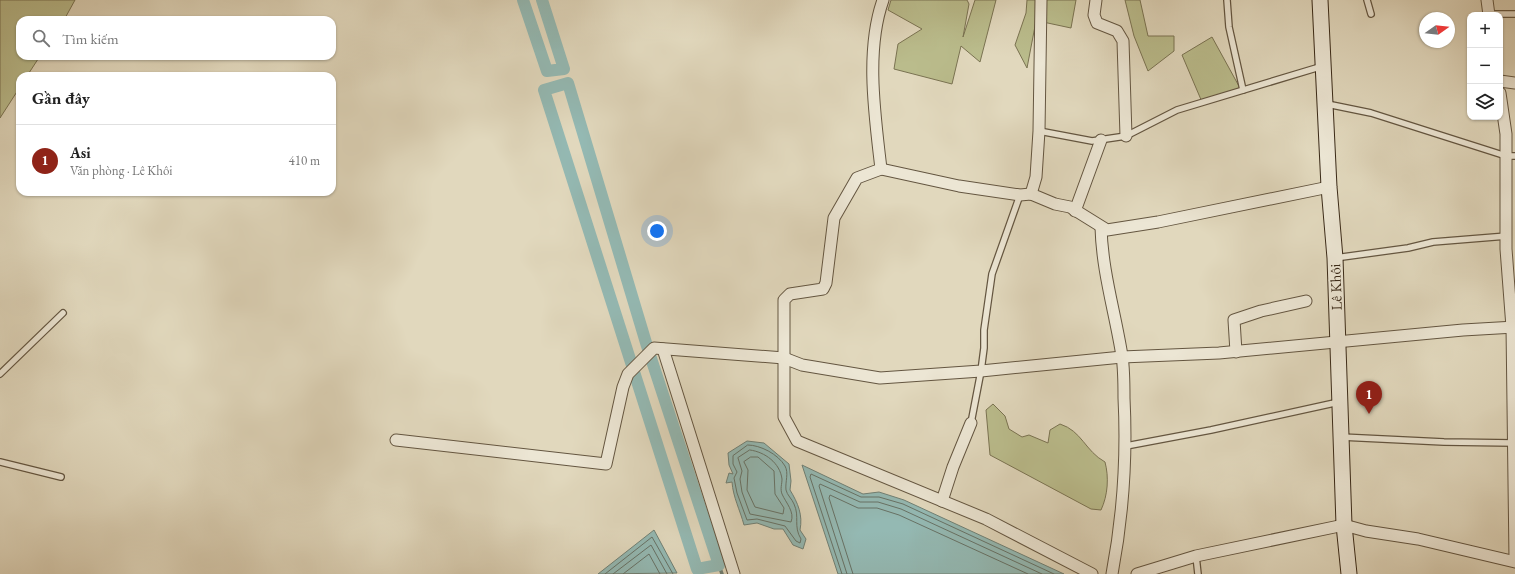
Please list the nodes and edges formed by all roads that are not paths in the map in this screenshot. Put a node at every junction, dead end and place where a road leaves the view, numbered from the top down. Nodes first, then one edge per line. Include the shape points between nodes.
1 (882, 0) edge
2 (1041, 0) edge
3 (1096, 0) edge
4 (1227, 0) edge
5 (1320, 0) edge
6 (1367, 0) edge
7 (1487, 0) edge
8 (1489, 12) edge
9 (1372, 14) dead end
10 (1503, 14) edge
11 (1515, 14) edge
12 (1323, 66) junction
13 (1503, 81) edge
14 (1515, 83) edge
15 (1243, 90) junction
16 (1326, 111) junction
17 (1503, 114) edge
18 (1039, 131) junction
19 (1126, 136) junction
20 (1101, 140) junction
21 (1510, 156) edge
22 (881, 169) junction
23 (1329, 187) junction
24 (1031, 194) junction
25 (1020, 195) junction
26 (1075, 211) junction
27 (1101, 227) junction
28 (1511, 236) edge
29 (1335, 258) junction
30 (1306, 301) dead end
31 (63, 313) dead end
32 (1514, 327) edge
33 (1338, 342) junction
34 (659, 349) junction
35 (1236, 352) junction
36 (1122, 357) junction
37 (784, 358) junction
38 (981, 371) junction
39 (0, 374) edge
40 (1339, 402) junction
41 (971, 423) joint
42 (1341, 436) junction
43 (396, 440) dead end
44 (1515, 443) edge
45 (1126, 446) junction
46 (0, 462) edge
47 (61, 477) dead end
48 (942, 501) junction
49 (1344, 525) junction
50 (1196, 556) junction
51 (1515, 561) edge
52 (734, 574) edge
53 (1092, 574) edge
54 (1112, 574) edge
55 (1137, 574) edge
56 (1198, 574) edge
57 (1349, 574) edge

1 - 22 street via 873,63
2 - 18 street
3 - 19 street via 1094,15 1098,23 1117,31 1122,41
4 - 15 lane via 1229,27
5 - 12 street, Lê Khôi
6 - 9 lane
7 - 8 street
10 - 11 lane
12 - 15 lane
12 - 16 street, Lê Khôi
13 - 14 street
15 - 19 lane via 1177,110
16 - 21 lane via 1326,104 1371,113
16 - 23 street, Lê Khôi
17 - 21 street
18 - 20 lane via 1085,140
18 - 24 street via 1036,177
19 - 20 lane
20 - 26 street
21 - 28 street
22 - 25 street via 959,186
22 - 37 street via 857,178 834,218 826,283 822,288 790,294 784,300
23 - 27 street via 1158,222 1107,230
23 - 29 street, Lê Khôi
24 - 25 street
24 - 26 street
25 - 38 lane via 992,274
26 - 27 street
27 - 36 street via 1102,253
28 - 29 lane via 1433,242
28 - 32 street via 1506,249
29 - 33 street, Lê Khôi
30 - 35 street via 1234,320
31 - 39 lane
32 - 33 street
32 - 44 street
33 - 35 street
33 - 40 street, Lê Khôi
34 - 37 street
34 - 43 street via 630,370 623,387 606,464
34 - 52 street
35 - 36 street
36 - 38 street
36 - 45 street
37 - 38 street via 802,365 871,378
37 - 48 street via 784,418 797,441
38 - 41 lane
40 - 42 street, Lê Khôi
40 - 45 lane
41 - 48 street
42 - 44 lane
42 - 49 street, Lê Khôi
44 - 51 street
45 - 54 street via 1119,539
46 - 47 lane
48 - 53 street via 986,519
49 - 50 street
49 - 51 street
49 - 57 street, Lê Khôi
50 - 55 street
50 - 56 lane

